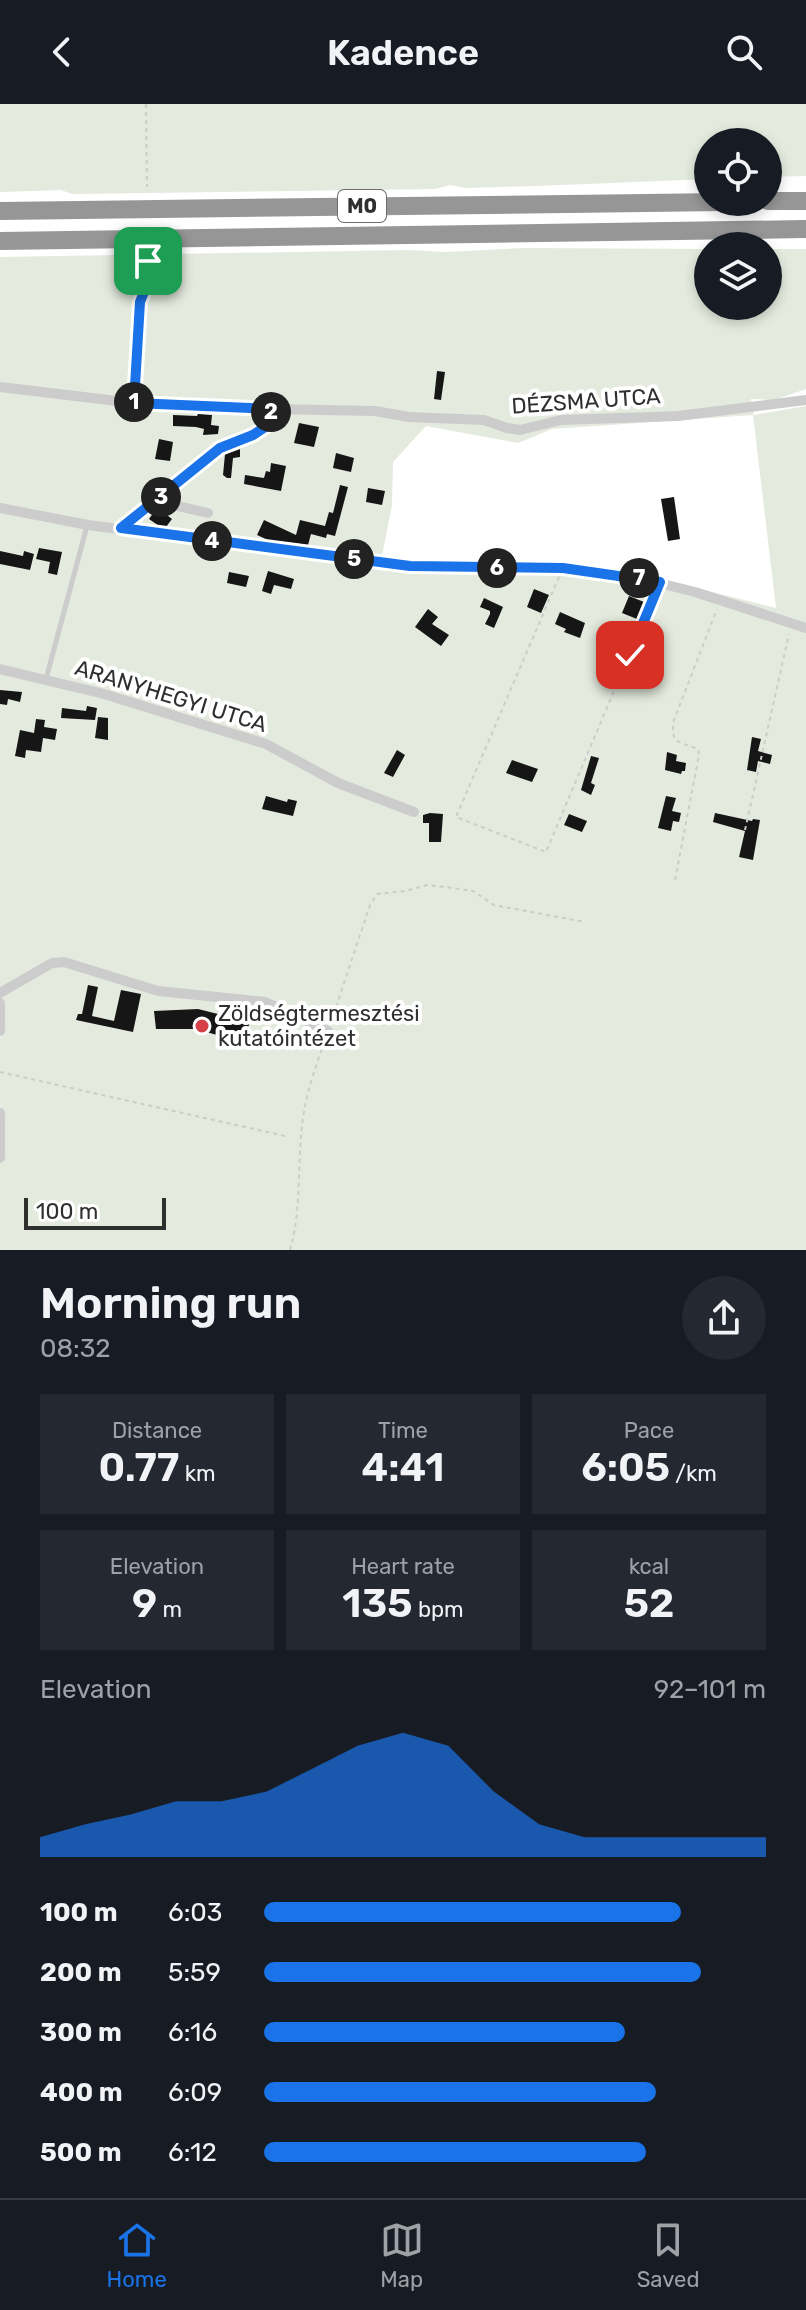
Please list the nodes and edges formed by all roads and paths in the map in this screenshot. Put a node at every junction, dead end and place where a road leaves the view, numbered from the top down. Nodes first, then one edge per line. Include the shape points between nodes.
1 (146, 104) edge
2 (147, 187) dead end
3 (782, 201) edge
4 (806, 201) edge
5 (694, 202) edge
6 (0, 211) edge
7 (806, 229) edge
8 (747, 230) junction
9 (806, 240) edge
10 (0, 241) edge
11 (148, 261) dead end
12 (0, 387) edge
13 (806, 400) edge
14 (134, 403) junction
15 (273, 409) junction
16 (156, 501) junction
17 (0, 508) edge
18 (208, 513) dead end
19 (88, 525) junction
20 (121, 528) junction
21 (563, 568) junction
22 (660, 582) junction
23 (720, 600) junction
24 (791, 625) junction
25 (806, 628) edge
26 (0, 669) edge
27 (46, 680) junction
28 (414, 812) dead end
29 (745, 830) dead end
30 (675, 880) dead end
31 (585, 922) dead end
32 (0, 993) edge
33 (0, 1003) edge
34 (0, 1031) edge
35 (328, 1031) junction
36 (0, 1072) edge
37 (0, 1113) edge
38 (285, 1136) dead end
39 (0, 1158) edge
40 (290, 1250) edge

1 - 2 path
3 - 4 highway
5 - 6 highway, M0
7 - 8 highway, M0
8 - 9 highway
8 - 10 highway, M0
11 - 14 path
12 - 14 street, DÉZSMA UTCA
13 - 15 street, DÉZSMA UTCA via 678,416 561,420 520,430 484,420
14 - 15 street, DÉZSMA UTCA
15 - 16 street via 265,427 220,448
16 - 18 street
16 - 20 street
17 - 19 street
19 - 20 street
19 - 27 lane
20 - 21 street via 410,566
21 - 22 street
21 - 22 path via 456,817 546,852
22 - 23 street
23 - 24 street
23 - 30 path via 671,735 698,749 699,755
24 - 25 street
24 - 29 path
26 - 27 street, ARANYHEGYI UTCA
27 - 28 street, ARANYHEGYI UTCA via 266,744 338,783
31 - 35 path via 494,905 473,891 445,887 377,894
32 - 35 street via 52,963 64,962 158,991 265,1002
33 - 34 street
35 - 40 path via 303,1113
36 - 38 path
37 - 39 street

